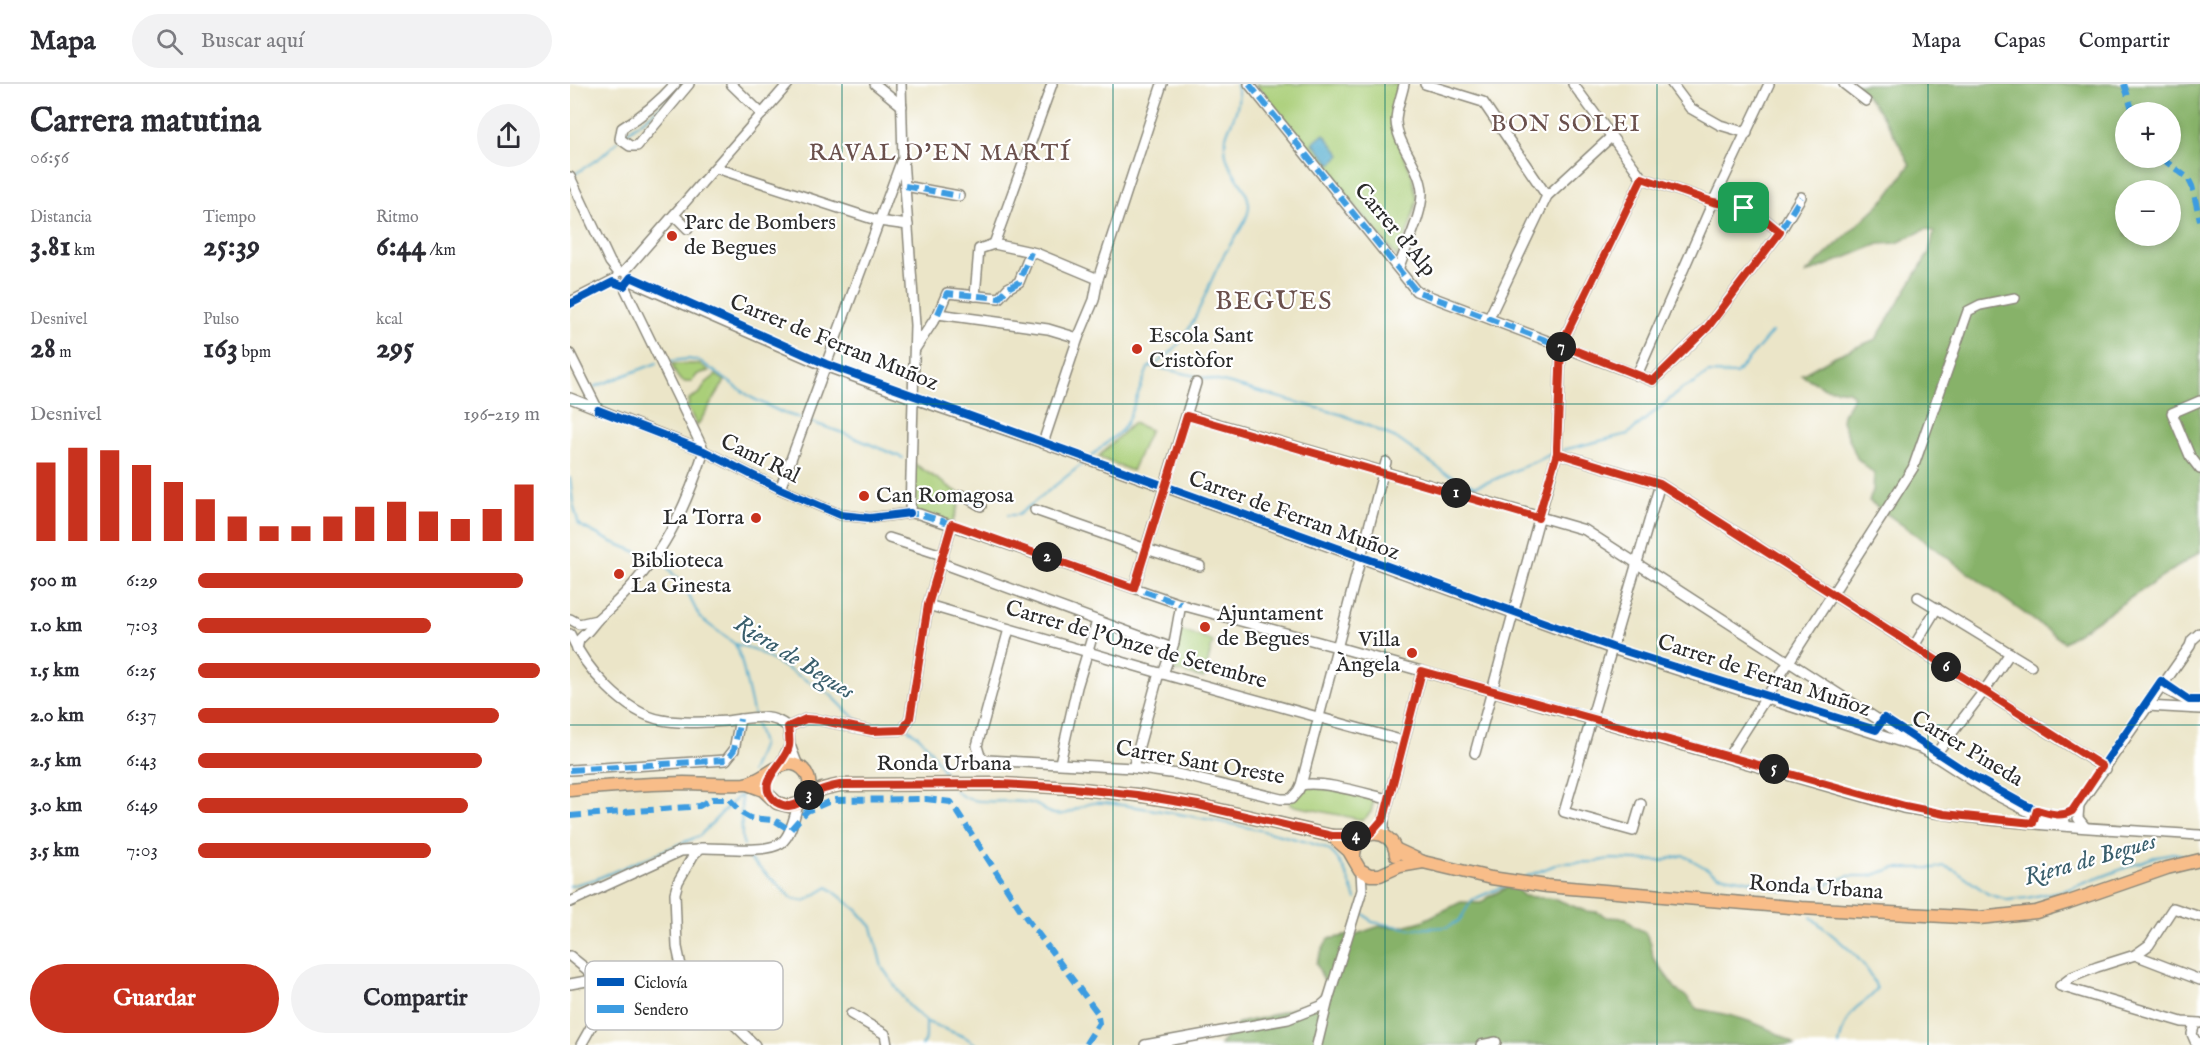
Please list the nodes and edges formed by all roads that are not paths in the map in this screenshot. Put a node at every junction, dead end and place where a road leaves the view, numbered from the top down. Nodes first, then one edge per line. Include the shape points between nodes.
1 (675, 84) edge
2 (689, 84) edge
3 (731, 84) edge
4 (788, 84) edge
5 (875, 84) edge
6 (901, 84) edge
7 (1052, 84) edge
8 (1162, 84) edge
9 (1249, 84) edge
10 (1404, 84) edge
11 (1425, 84) edge
12 (1573, 84) edge
13 (1672, 84) edge
14 (1769, 84) edge
15 (1844, 84) edge
16 (1866, 101) dead end
17 (902, 106) junction
18 (762, 114) junction
19 (1747, 133) junction
20 (1611, 137) junction
21 (903, 159) junction
22 (716, 168) junction
23 (571, 178) edge
24 (1642, 178) junction
25 (905, 186) junction
26 (959, 196) dead end
27 (1547, 196) junction
28 (1801, 196) dead end
29 (1713, 202) junction
30 (674, 216) junction
31 (879, 221) junction
32 (908, 225) junction
33 (688, 229) dead end
34 (1780, 232) junction
35 (994, 244) junction
36 (1031, 252) junction
37 (1399, 267) junction
38 (622, 277) junction
39 (1098, 279) junction
40 (975, 296) junction
41 (2015, 298) dead end
42 (570, 302) edge
43 (938, 314) junction
44 (1489, 318) junction
45 (1078, 338) junction
46 (1561, 345) junction
47 (915, 350) junction
48 (570, 354) edge
49 (825, 366) junction
50 (1637, 375) junction
51 (1196, 383) dead end
52 (570, 398) edge
53 (912, 398) junction
54 (2200, 401) edge
55 (598, 410) junction
56 (1187, 416) junction
57 (1043, 443) junction
58 (704, 451) junction
59 (1557, 453) junction
60 (1384, 467) junction
61 (2200, 469) edge
62 (1660, 484) junction
63 (1164, 488) junction
64 (780, 489) junction
65 (962, 495) dead end
66 (981, 506) dead end
67 (1035, 510) dead end
68 (910, 513) junction
69 (1538, 518) junction
70 (952, 524) junction
71 (889, 538) dead end
72 (1146, 549) junction
73 (941, 559) junction
74 (1360, 559) junction
75 (1636, 564) junction
76 (1200, 566) dead end
77 (1134, 588) junction
78 (1832, 594) junction
79 (1918, 597) dead end
80 (1181, 604) junction
81 (928, 605) junction
82 (1937, 608) junction
83 (1512, 614) junction
84 (570, 619) edge
85 (597, 620) junction
86 (1097, 621) junction
87 (579, 624) junction
88 (2200, 627) edge
89 (1009, 629) junction
90 (570, 635) edge
91 (584, 635) junction
92 (2197, 639) edge
93 (1914, 646) junction
94 (1337, 647) junction
95 (1172, 648) junction
96 (574, 649) edge
97 (1612, 649) junction
98 (1088, 652) junction
99 (2010, 653) junction
100 (1789, 661) junction
101 (2031, 666) dead end
102 (1422, 671) junction
103 (1161, 674) junction
104 (2161, 687) junction
105 (1492, 691) junction
106 (1984, 691) junction
107 (1767, 697) junction
108 (2200, 702) edge
109 (2147, 706) junction
110 (2200, 709) edge
111 (1318, 717) junction
112 (744, 718) junction
113 (1591, 720) junction
114 (788, 727) junction
115 (1404, 741) junction
116 (790, 745) junction
117 (1923, 749) junction
118 (1475, 753) dead end
119 (1935, 756) junction
120 (1728, 757) junction
121 (1060, 763) junction
122 (1133, 768) junction
123 (2106, 769) junction
124 (570, 770) edge
125 (775, 770) junction
126 (803, 770) junction
127 (747, 784) junction
128 (840, 785) junction
129 (1301, 785) junction
130 (570, 790) edge
131 (771, 796) junction
132 (1388, 799) junction
133 (802, 800) junction
134 (1641, 804) dead end
135 (782, 805) junction
136 (2079, 805) junction
137 (1384, 818) junction
138 (2060, 821) junction
139 (791, 823) junction
140 (2085, 827) junction
141 (1367, 835) junction
142 (2200, 835) edge
143 (1332, 836) junction
144 (1384, 836) junction
145 (1395, 849) junction
146 (697, 850) junction
147 (1354, 859) junction
148 (2195, 861) edge
149 (1423, 862) junction
150 (1390, 870) junction
151 (1361, 871) junction
152 (1376, 876) junction
153 (1361, 894) junction
154 (570, 902) edge
155 (2200, 917) edge
156 (2135, 955) junction
157 (570, 956) edge
158 (680, 961) edge
159 (585, 968) edge
160 (2200, 980) edge
161 (585, 982) edge
162 (570, 984) edge
163 (1328, 1000) junction
164 (852, 1014) dead end
165 (2197, 1023) edge
166 (590, 1030) edge
167 (740, 1030) edge
168 (1496, 1042) dead end
169 (2200, 1043) edge
170 (582, 1045) edge
171 (755, 1045) edge
172 (887, 1045) edge
173 (1145, 1045) edge
174 (1317, 1045) edge
175 (1481, 1045) edge

1 - 2 street via 622,128 620,139 637,146
3 - 18 street
4 - 18 street
5 - 17 street
6 - 17 street
7 - 35 street
8 - 39 street
9 - 37 street, Carrer d'Alp
10 - 37 street via 1396,121 1422,191
11 - 27 street via 1483,102
12 - 20 street
13 - 19 street via 1690,108 1720,125
14 - 19 street
15 - 16 street
17 - 21 street
18 - 22 street
19 - 29 street
20 - 24 street
20 - 27 street
21 - 25 street
21 - 31 street
22 - 30 street
22 - 31 street
23 - 38 street via 610,262
24 - 29 street
24 - 46 street
25 - 26 street
25 - 32 street
27 - 44 street
28 - 34 street
29 - 34 street via 1744,208
29 - 50 street
30 - 33 street
30 - 38 street
31 - 32 street
31 - 49 street
32 - 47 street
34 - 50 street, Carrer d'Alp via 1707,328 1653,381
35 - 36 street
35 - 40 street via 979,249
36 - 39 street
36 - 40 street via 1018,282 999,298
37 - 44 street, Carrer d'Alp via 1416,291
38 - 42 street
38 - 49 street, Carrer de Ferran Muñoz
38 - 58 street
39 - 45 street
40 - 43 street via 947,292
41 - 78 street via 1968,311 1912,468
43 - 45 street via 1048,329
43 - 47 street
44 - 46 street, Carrer d'Alp
45 - 57 street
46 - 50 street, Carrer d'Alp
46 - 59 street
47 - 53 street
48 - 55 street
49 - 53 street, Carrer de Ferran Muñoz
49 - 64 street
51 - 56 street
52 - 55 street, Camí Ral
53 - 57 street, Carrer de Ferran Muñoz
53 - 68 street
54 - 61 street via 2172,413 2190,456
55 - 58 street, Camí Ral
56 - 60 street, Carrer Pineda
56 - 63 street
57 - 63 street, Carrer de Ferran Muñoz
58 - 64 street, Camí Ral
58 - 85 street via 689,497 660,552
59 - 62 street
59 - 69 street
60 - 69 street, Carrer Pineda
60 - 74 street
62 - 75 street
62 - 78 street
63 - 72 street
63 - 74 street, Carrer de Ferran Muñoz
64 - 68 street, Camí Ral via 849,517
65 - 66 street
67 - 72 street
68 - 70 street
69 - 75 street, Carrer Pineda via 1585,530
69 - 83 street
70 - 73 street
70 - 77 street
71 - 73 street
72 - 76 street
72 - 77 street
73 - 81 street
73 - 86 street
74 - 83 street, Carrer de Ferran Muñoz
74 - 94 street
75 - 97 street
75 - 100 street, Carrer Pineda
77 - 80 street
78 - 93 street
78 - 100 street
79 - 82 street
80 - 94 street
80 - 95 street
81 - 89 street, Carrer de l'Onze de Setembre
81 - 114 street via 910,718 903,730 872,731 806,719
82 - 93 street
82 - 99 street
83 - 97 street, Carrer de Ferran Muñoz
83 - 105 street
84 - 87 street
85 - 87 street
85 - 91 street
86 - 95 street
86 - 98 street
87 - 90 street
88 - 92 street
89 - 98 street, Carrer de l'Onze de Setembre
89 - 121 street, Carrer Sant Oreste via 977,751 986,760
90 - 91 street
90 - 96 street
91 - 96 street
92 - 104 street
93 - 106 street
94 - 102 street
94 - 111 street
95 - 103 street
96 - 112 street via 610,690 652,718 678,722
97 - 107 street, Carrer de Ferran Muñoz
97 - 113 street
98 - 103 street, Carrer de l'Onze de Setembre
98 - 121 street
99 - 101 street
99 - 106 street
100 - 107 street
100 - 117 street, Carrer Pineda
102 - 105 street
102 - 115 street
103 - 111 street, Carrer de l'Onze de Setembre
103 - 122 street
104 - 108 street via 2187,701
104 - 109 street
105 - 113 street
105 - 118 street
106 - 119 street
106 - 123 street
107 - 117 street, Carrer de Ferran Muñoz
107 - 120 street
109 - 110 street
109 - 123 street
111 - 115 street, Carrer de l'Onze de Setembre
111 - 129 street
112 - 114 street via 777,719
112 - 124 street via 734,750 726,760
113 - 120 street
113 - 134 street via 1564,812 1633,831
114 - 116 street
115 - 132 street
116 - 125 street
116 - 126 street
117 - 119 street, Carrer Pineda
119 - 138 street, Carrer Pineda via 2009,802
120 - 140 street via 1903,808
121 - 122 street, Carrer Sant Oreste
122 - 129 street, Carrer Sant Oreste via 1178,774 1281,799 1291,799
123 - 136 street
125 - 126 main road, Ronda Urbana via 788,764
125 - 127 main road, Ronda Urbana
125 - 131 main road via 768,785
126 - 128 main road, Ronda Urbana
126 - 133 main road via 810,786
127 - 130 main road, Ronda Urbana via 649,784
127 - 131 main road, Ronda Urbana
128 - 133 main road, Ronda Urbana
128 - 143 main road, Ronda Urbana via 1072,788 1232,812
129 - 132 street
131 - 135 main road, Ronda Urbana
132 - 137 street
133 - 135 main road, Ronda Urbana
133 - 139 street
135 - 139 street
136 - 138 street
136 - 140 street via 2078,818
137 - 141 street
137 - 144 street
138 - 140 street, Carrer Pineda
139 - 146 street via 785,839 773,846
140 - 142 street
141 - 143 main road, Ronda Urbana
141 - 144 main road, Ronda Urbana
141 - 147 main road via 1356,846
143 - 147 main road
144 - 145 main road, Ronda Urbana
145 - 149 main road, Ronda Urbana
145 - 150 main road
146 - 154 street via 681,851
146 - 158 street via 675,893
147 - 151 main road
148 - 149 main road, Ronda Urbana via 2036,912 1979,918 1801,909 1547,886
149 - 150 main road, Ronda Urbana
150 - 152 main road, Ronda Urbana
151 - 152 main road
151 - 153 street
152 - 153 street
153 - 163 street
155 - 156 street via 2173,908 2149,945
156 - 160 street
156 - 165 street via 2060,986
157 - 159 street
161 - 162 street
163 - 173 street via 1288,1019
163 - 174 street
164 - 172 street via 885,1034
165 - 169 street via 2192,1034
166 - 170 street
167 - 171 street
168 - 175 street

